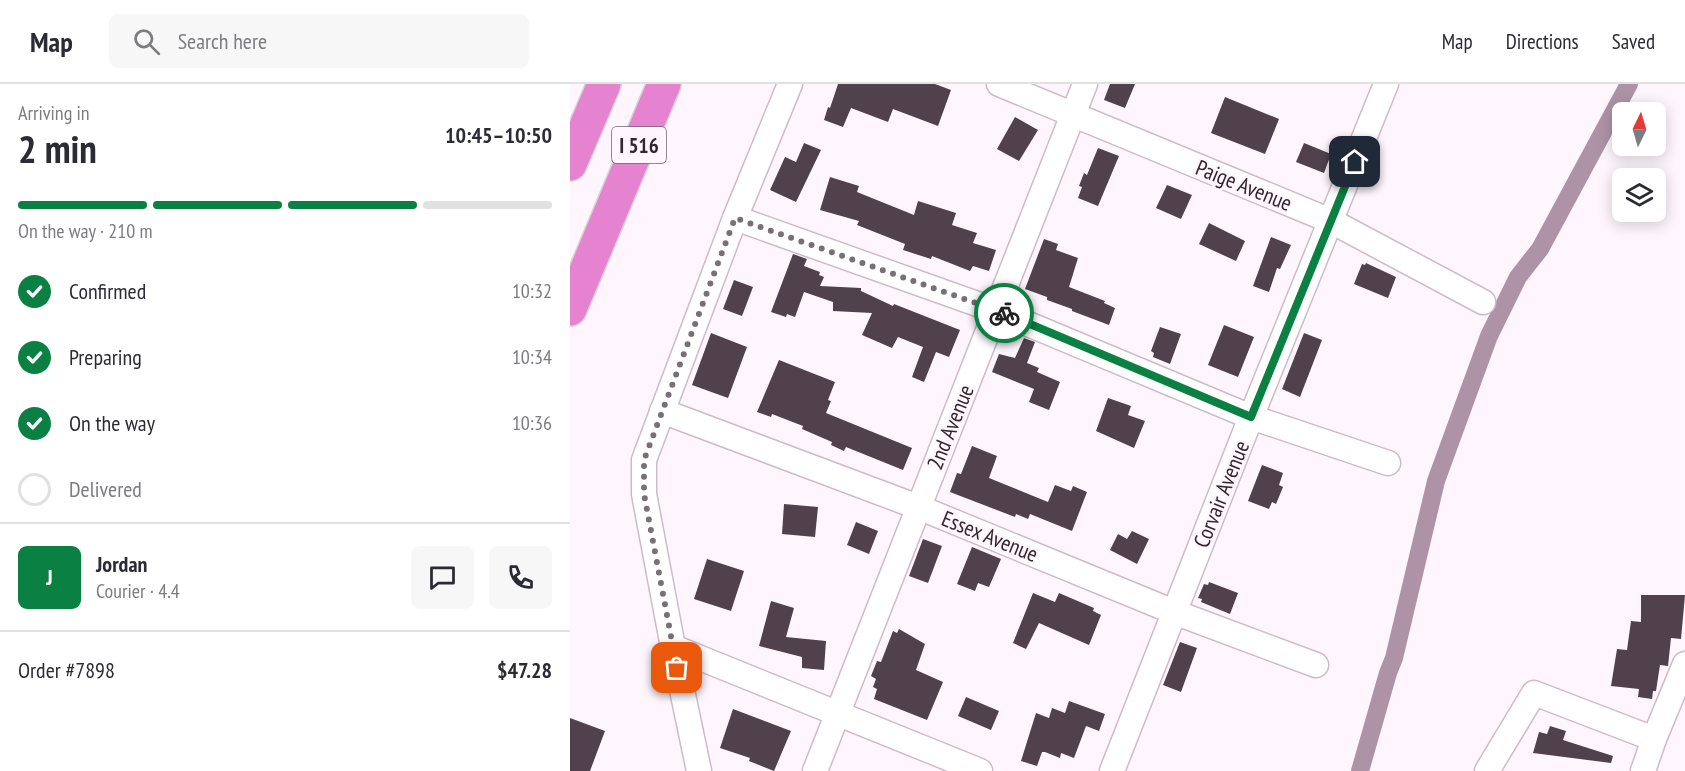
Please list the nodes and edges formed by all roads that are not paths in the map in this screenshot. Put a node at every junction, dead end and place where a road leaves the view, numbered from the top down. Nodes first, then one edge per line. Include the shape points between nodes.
1 (604, 84) edge
2 (664, 84) edge
3 (790, 84) edge
4 (999, 84) edge
5 (1085, 84) edge
6 (1386, 84) edge
7 (1072, 115) junction
8 (570, 164) edge
9 (613, 207) junction
10 (735, 218) junction
11 (1331, 220) junction
12 (1483, 302) dead end
13 (570, 309) edge
14 (997, 310) junction
15 (570, 327) edge
16 (662, 411) junction
17 (1251, 417) junction
18 (1388, 463) dead end
19 (918, 507) junction
20 (1174, 612) junction
21 (673, 647) junction
22 (1685, 664) edge
23 (1316, 665) dead end
24 (839, 714) junction
25 (1654, 739) junction
26 (699, 771) edge
27 (815, 771) edge
28 (980, 771) edge
29 (1112, 771) edge
30 (1487, 771) edge
31 (1643, 771) edge

1 - 8 highway, I 516
2 - 9 highway, I 516
3 - 10 street
4 - 7 street, Paige Avenue
5 - 7 street, 2nd Avenue
6 - 11 street, Corvair Avenue
7 - 11 street, Paige Avenue
7 - 14 street, 2nd Avenue
9 - 13 highway, I 516
9 - 15 highway
10 - 14 street
10 - 16 street
11 - 12 street, Paige Avenue
11 - 17 street, Corvair Avenue
14 - 17 street
14 - 19 street, 2nd Avenue
16 - 19 street, Essex Avenue
16 - 21 street via 644,460 644,494
17 - 18 street
17 - 20 street, Corvair Avenue
19 - 20 street, Essex Avenue
19 - 24 street, 2nd Avenue
20 - 23 street, Essex Avenue
20 - 29 street, Corvair Avenue
21 - 24 street
21 - 26 street
22 - 25 street
24 - 27 street, 2nd Avenue
24 - 28 street
25 - 30 street via 1534,693
25 - 31 street

